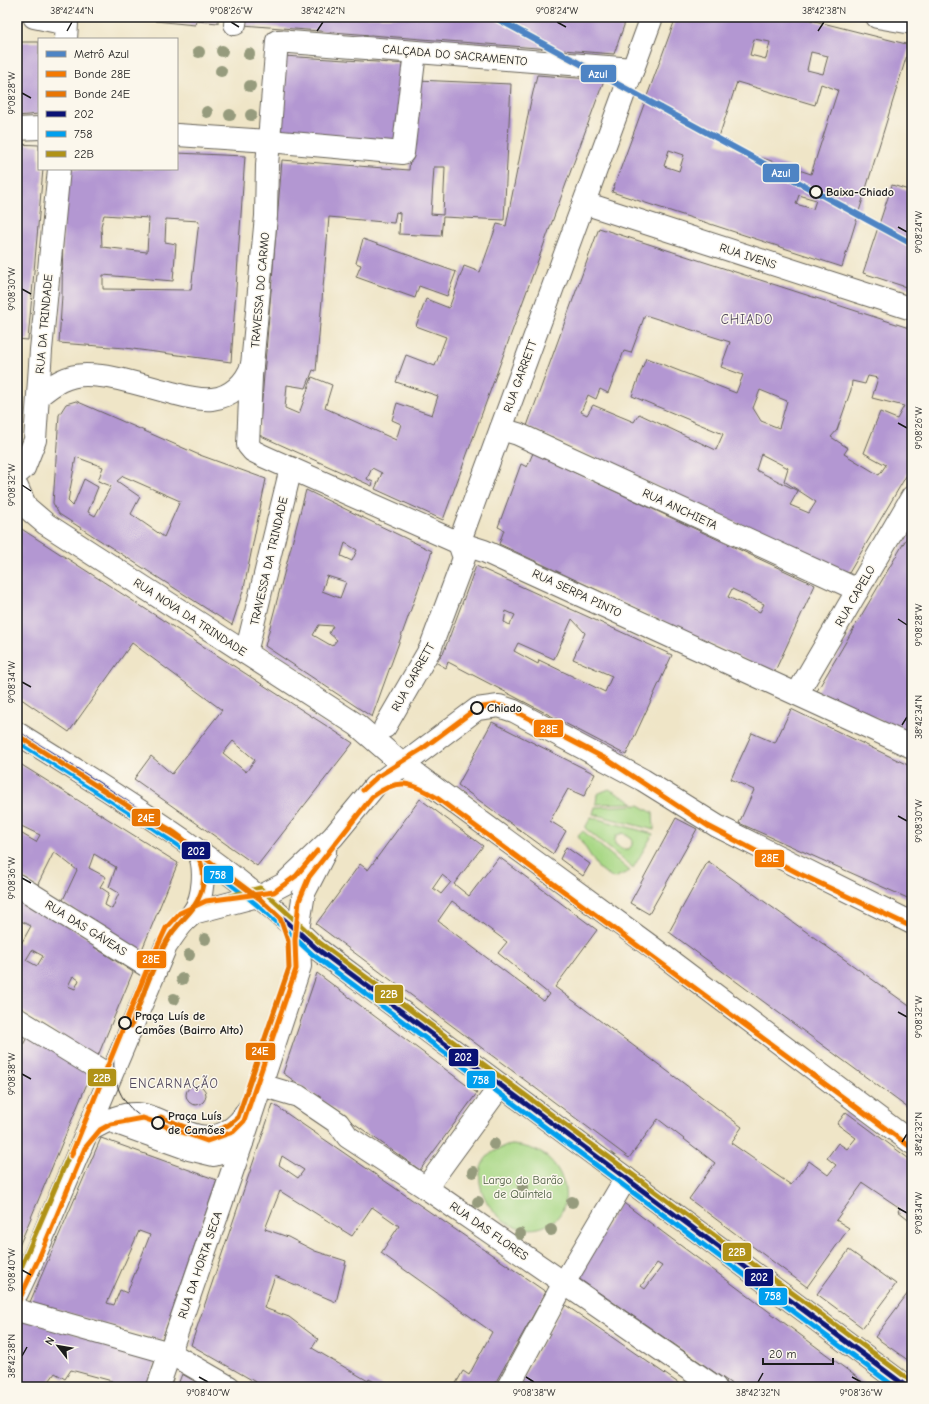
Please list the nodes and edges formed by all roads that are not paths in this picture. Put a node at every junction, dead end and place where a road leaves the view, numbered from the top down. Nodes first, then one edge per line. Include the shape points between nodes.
1 (652, 17) edge
2 (877, 17) edge
3 (29, 20) edge
4 (912, 23) edge
5 (67, 32) edge
6 (277, 41) joint
7 (415, 52) junction
8 (633, 69) junction
9 (38, 128) edge
10 (17, 129) edge
11 (178, 135) edge
12 (269, 141) junction
13 (59, 170) edge
14 (584, 203) junction
15 (912, 309) edge
16 (254, 358) junction
17 (39, 396) junction
18 (500, 430) junction
19 (247, 440) joint
20 (291, 468) junction
21 (17, 474) edge
22 (17, 487) edge
23 (912, 497) edge
24 (459, 543) junction
25 (858, 590) junction
26 (246, 653) junction
27 (797, 694) junction
28 (17, 733) edge
29 (379, 733) junction
30 (912, 747) edge
31 (402, 764) junction
32 (333, 837) junction
33 (198, 851) junction
34 (17, 885) edge
35 (259, 895) junction
36 (193, 913) junction
37 (912, 923) edge
38 (298, 930) junction
39 (154, 971) junction
40 (19, 1026) edge
41 (109, 1079) junction
42 (261, 1085) junction
43 (501, 1085) junction
44 (117, 1117) junction
45 (88, 1131) junction
46 (242, 1143) junction
47 (912, 1143) edge
48 (626, 1178) junction
49 (426, 1188) junction
50 (564, 1284) junction
51 (17, 1293) edge
52 (17, 1310) edge
53 (170, 1353) junction
54 (899, 1384) edge
55 (158, 1387) edge
56 (229, 1387) edge
57 (508, 1387) edge
58 (714, 1387) edge

1 - 8 street, RUA GARRETT
2 - 4 street
3 - 5 street
6 - 7 street, CALÇADA DO SACRAMENTO
6 - 12 street, TRAVESSA DO CARMO
7 - 8 street, CALÇADA DO SACRAMENTO
7 - 12 street via 403,153 375,159
8 - 14 street, RUA GARRETT
9 - 10 street
11 - 12 street
12 - 16 street, TRAVESSA DO CARMO via 266,216
13 - 17 street, RUA DA TRINDADE via 41,350
14 - 15 street, RUA IVENS
14 - 18 street, RUA GARRETT
16 - 17 street via 249,374 241,384 228,395 212,399 194,398 102,376 85,375 60,380
16 - 19 street, TRAVESSA DO CARMO
17 - 21 street, RUA DA TRINDADE via 35,440 24,468
18 - 24 street, RUA GARRETT
18 - 25 street, RUA ANCHIETA via 518,434
19 - 20 street, RUA SERPA PINTO via 253,451
20 - 24 street, RUA SERPA PINTO
20 - 26 street, TRAVESSA DA TRINDADE
22 - 26 street, RUA NOVA DA TRINDADE via 26,507 46,524
23 - 25 street, RUA CAPELO
24 - 27 street, RUA SERPA PINTO via 484,551
24 - 29 street, RUA GARRETT via 464,558 430,649
25 - 27 street, RUA CAPELO
26 - 29 street, RUA NOVA DA TRINDADE via 357,725
27 - 30 street, RUA SERPA PINTO
28 - 33 street
29 - 31 street, RUA NOVA DA TRINDADE
31 - 32 street via 375,786
31 - 37 street via 477,709 499,706 514,711 643,780 717,826
31 - 47 street, RUA NOVA DA TRINDADE via 649,945
32 - 35 street via 284,884
32 - 38 street via 304,893
33 - 35 street
33 - 36 street via 204,870
34 - 39 street, RUA DAS GÁVEAS
35 - 36 street
35 - 38 street
36 - 39 street via 166,946
38 - 42 street via 300,966
38 - 43 street via 316,948
39 - 41 street
40 - 41 street
41 - 44 street
41 - 45 street
42 - 44 street via 242,1120 235,1127 209,1138 142,1115
42 - 46 street
42 - 49 street, RUA DAS FLORES via 298,1096 338,1123 348,1137
43 - 48 street
43 - 49 street
44 - 45 street
44 - 46 street via 146,1133 214,1155 235,1149
45 - 51 street
46 - 53 street, RUA DA HORTA SECA
48 - 50 street
48 - 54 street
49 - 50 street, RUA DAS FLORES
50 - 57 street
50 - 58 street, RUA DAS FLORES
52 - 53 street
53 - 55 street, RUA DA HORTA SECA
53 - 56 street

